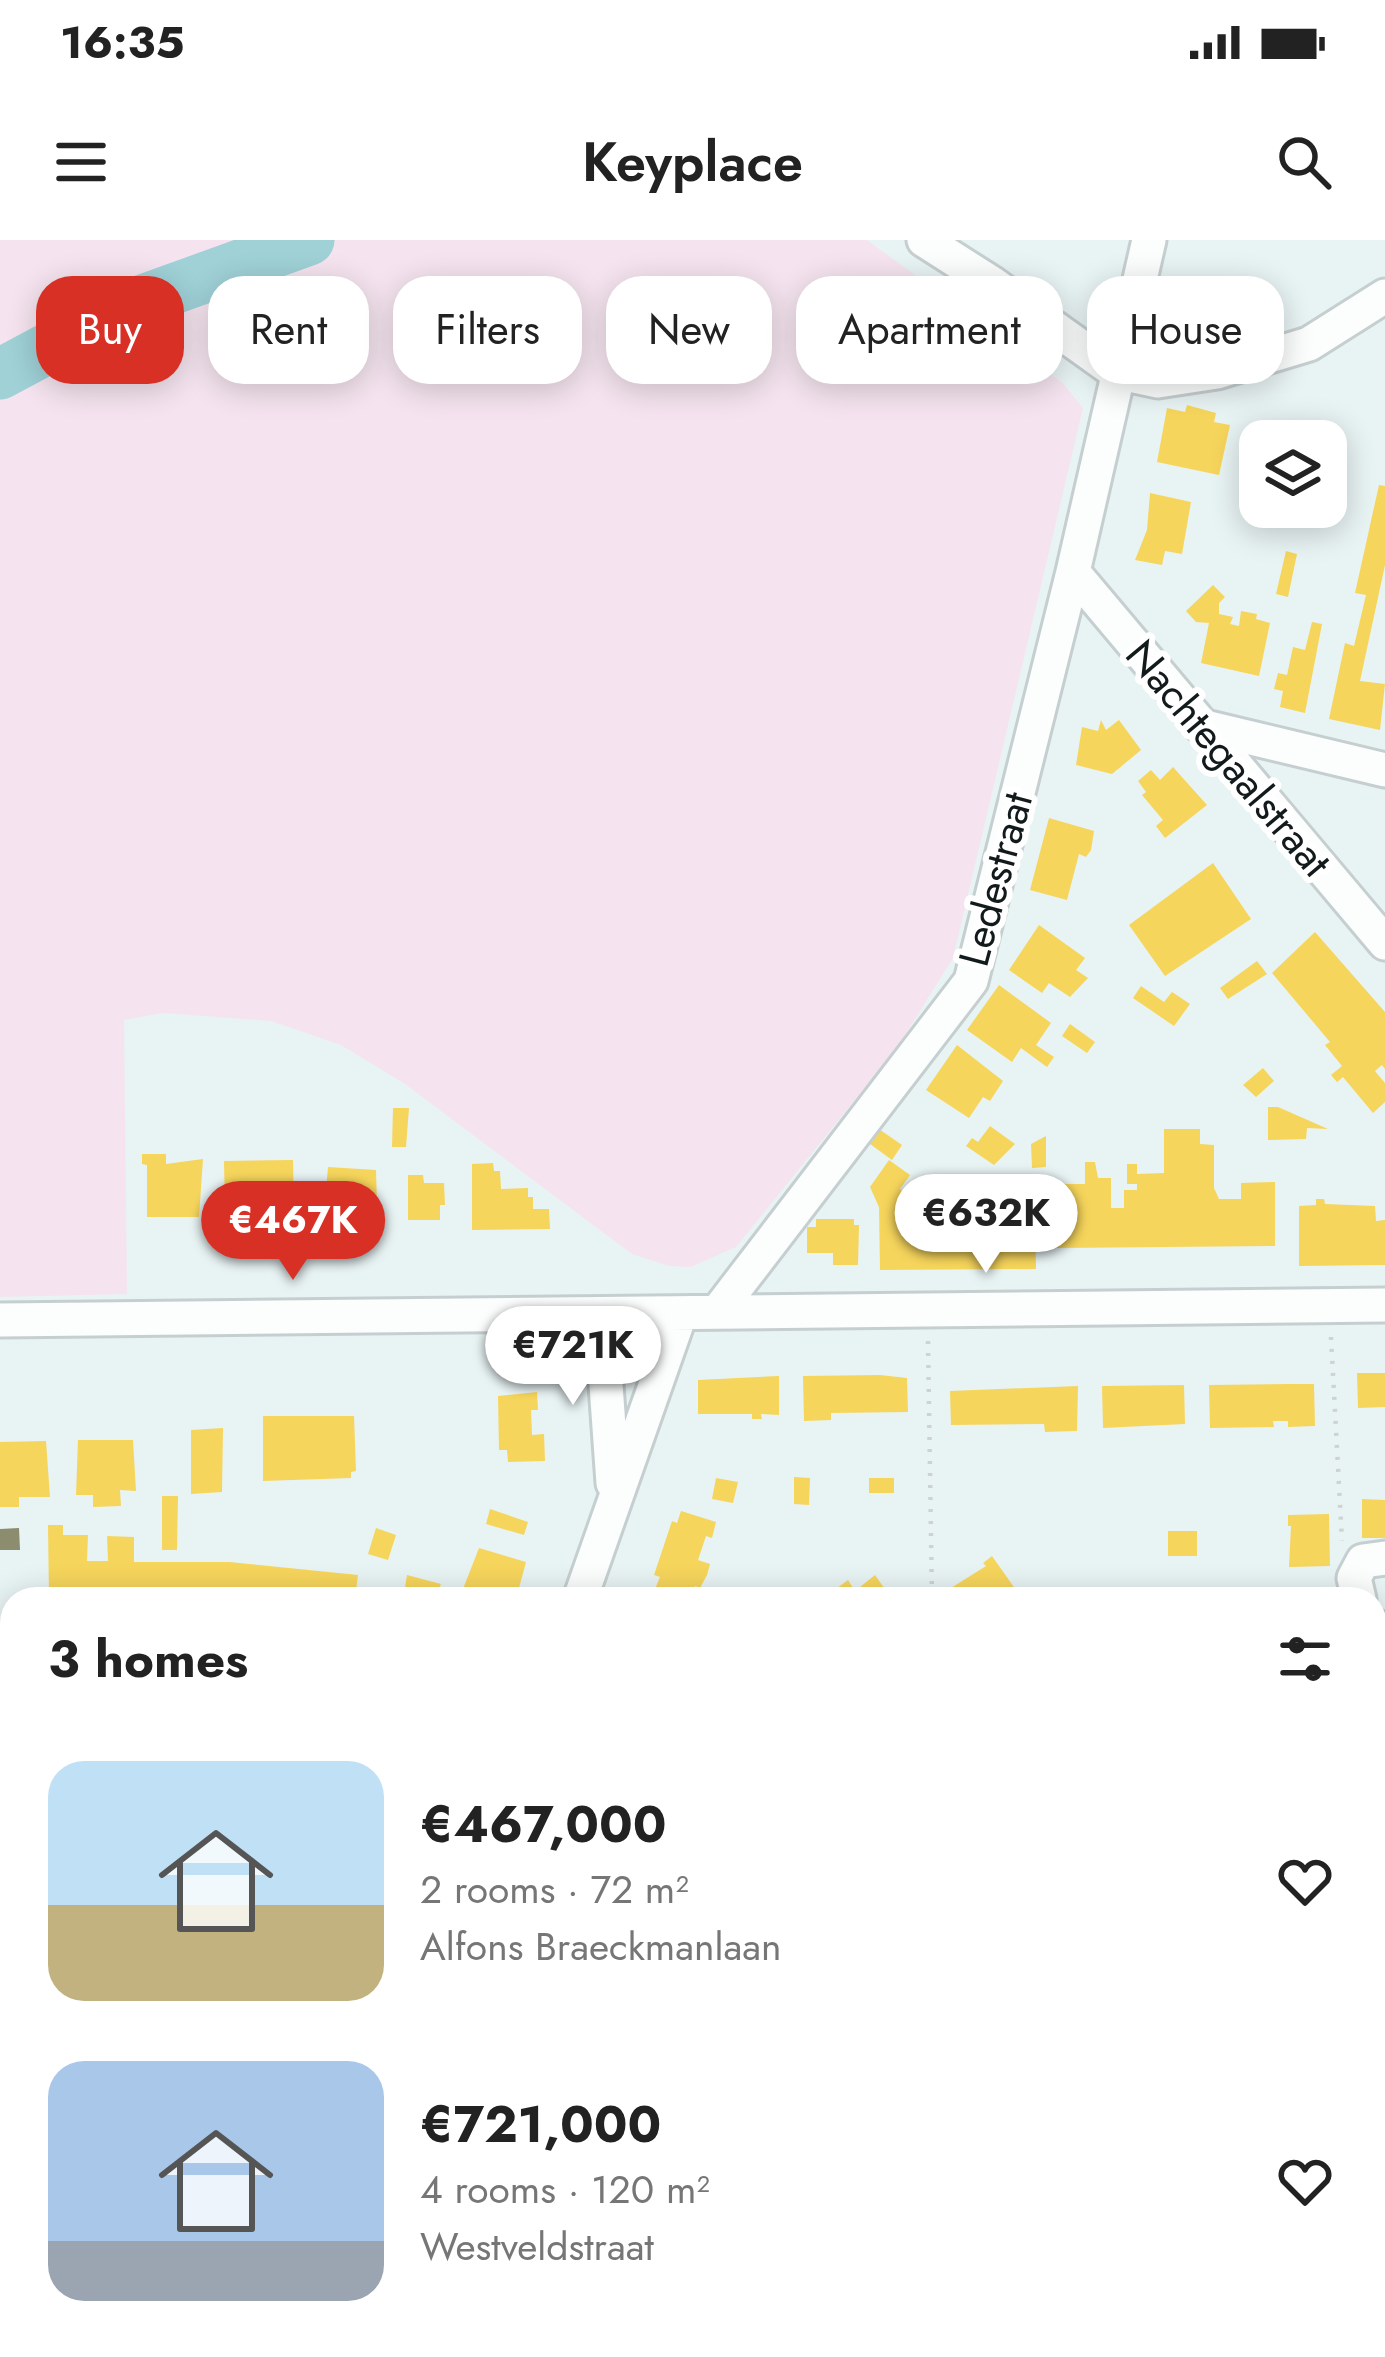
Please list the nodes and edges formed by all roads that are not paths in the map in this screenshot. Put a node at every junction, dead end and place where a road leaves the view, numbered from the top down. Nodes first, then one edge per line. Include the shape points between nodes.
1 (924, 240) edge
2 (1149, 240) edge
3 (1140, 276) edge
4 (1385, 296) edge
5 (1087, 351) edge
6 (1284, 353) edge
7 (1113, 384) edge
8 (1073, 572) junction
9 (1201, 726) junction
10 (1385, 770) edge
11 (1385, 944) edge
12 (1385, 1305) edge
13 (718, 1311) junction
14 (601, 1315) junction
15 (680, 1315) junction
16 (0, 1320) edge
17 (614, 1496) junction
18 (1374, 1560) edge
19 (584, 1587) edge
20 (1356, 1587) edge

1 - 5 street
2 - 3 street, Ledestraat
4 - 6 street
7 - 8 street, Ledestraat
8 - 9 street, Nachtegaalstraat
8 - 13 street, Ledestraat via 970,981
9 - 10 street
9 - 11 street, Nachtegaalstraat
12 - 13 street
13 - 15 street
14 - 15 street
14 - 16 street
14 - 17 street
15 - 17 street
17 - 19 street
18 - 20 street via 1354,1578

